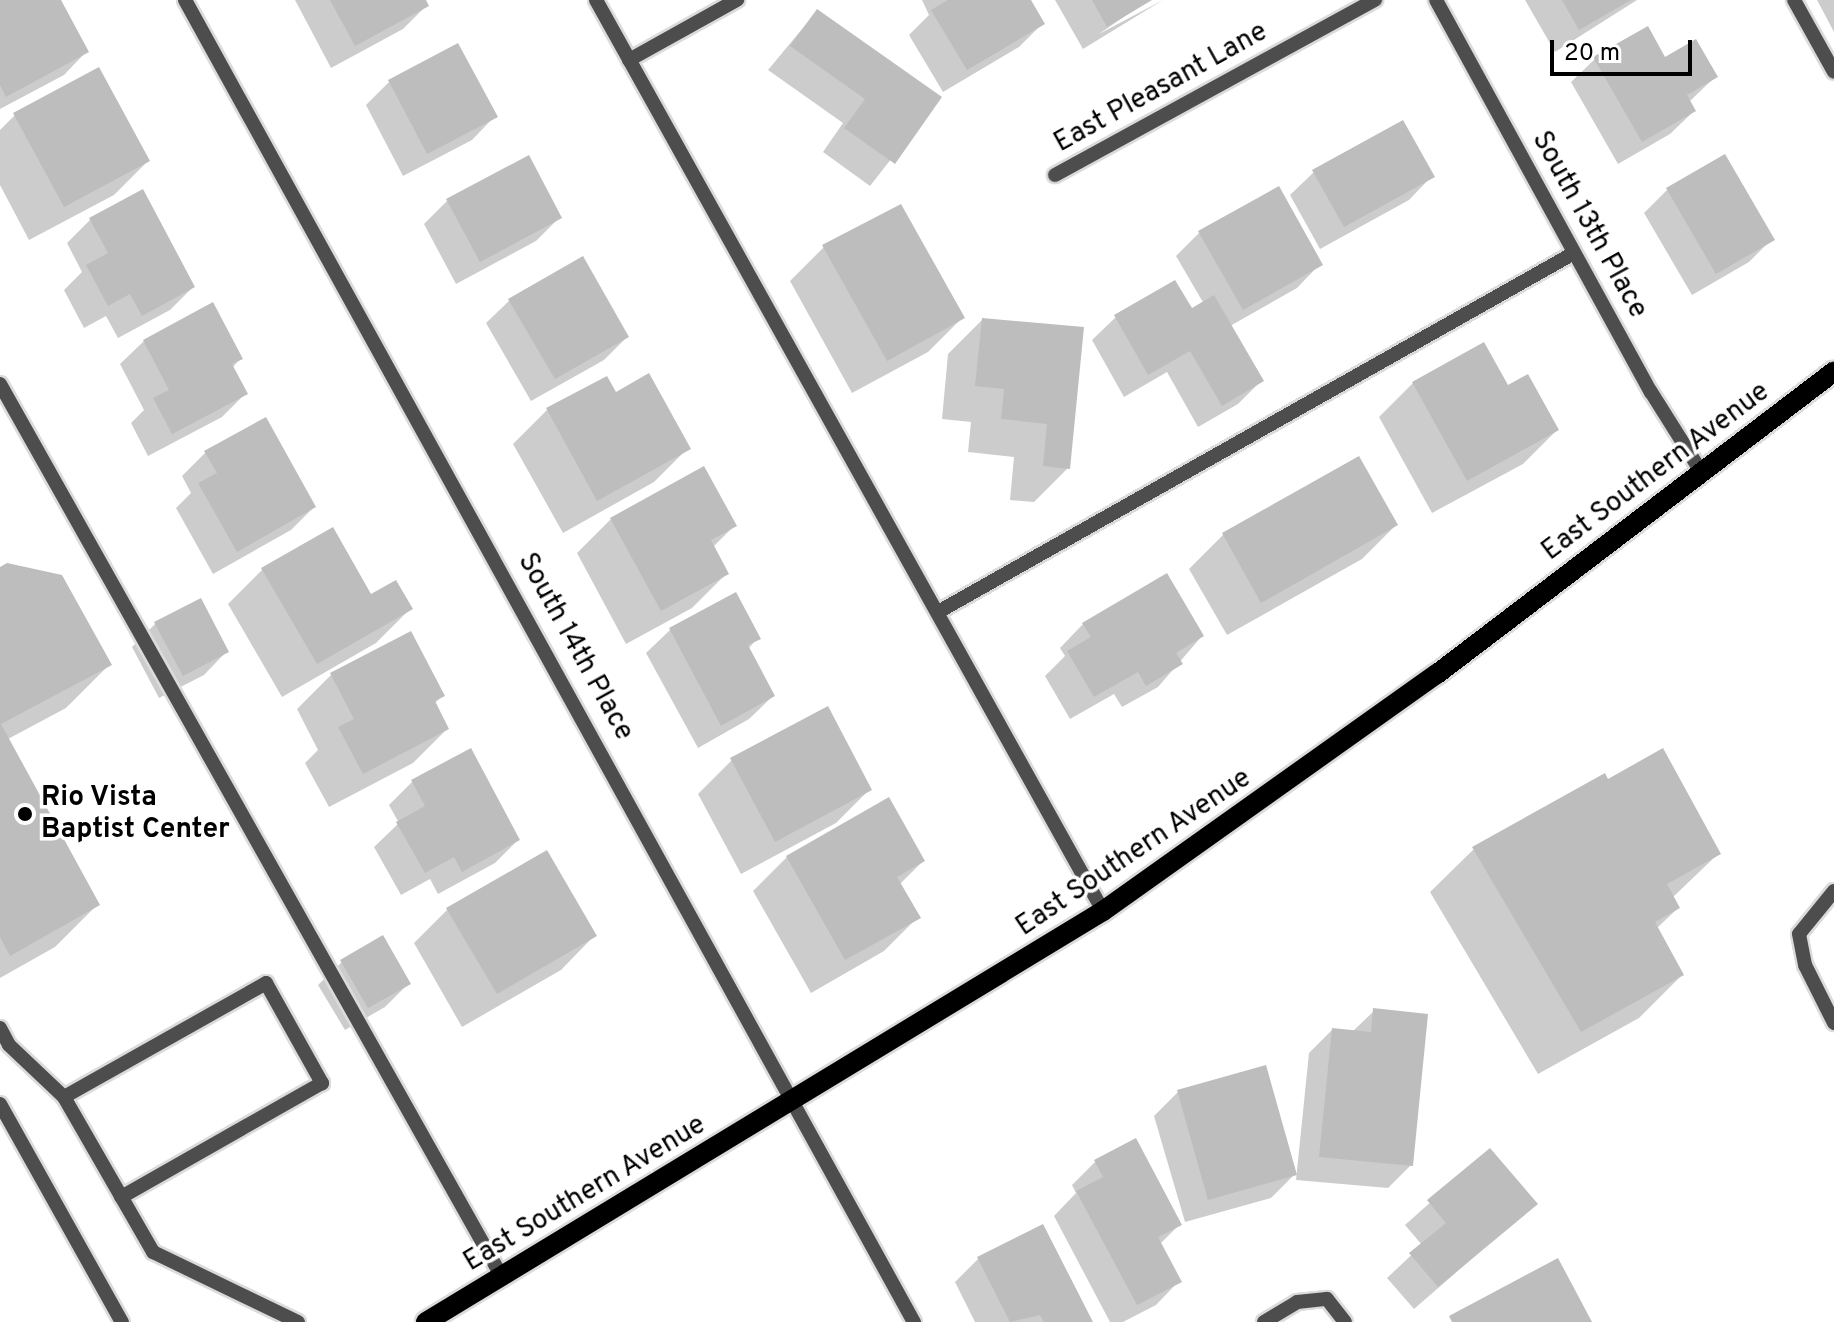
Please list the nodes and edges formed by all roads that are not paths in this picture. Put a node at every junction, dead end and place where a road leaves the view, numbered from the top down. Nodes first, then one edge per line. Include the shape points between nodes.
1 (185, 0) edge
2 (596, 0) edge
3 (737, 0) edge
4 (1375, 0) edge
5 (1436, 0) edge
6 (1794, 0) edge
7 (629, 60) junction
8 (1834, 72) edge
9 (1055, 175) dead end
10 (1574, 253) junction
11 (1834, 372) edge
12 (0, 384) edge
13 (1702, 473) junction
14 (938, 612) junction
15 (1834, 891) edge
16 (1103, 911) junction
17 (1834, 1023) edge
18 (0, 1028) edge
19 (64, 1097) junction
20 (794, 1101) junction
21 (0, 1104) edge
22 (121, 1197) junction
23 (502, 1277) junction
24 (122, 1322) edge
25 (298, 1322) edge
26 (426, 1322) edge
27 (914, 1322) edge
28 (1264, 1322) edge
29 (1345, 1322) edge

1 - 20 street, South 14th Place
2 - 7 street
3 - 7 street
4 - 9 street, East Pleasant Lane
5 - 10 street, South 13th Place
6 - 8 street
7 - 14 street
10 - 13 street, South 13th Place
10 - 14 street
11 - 13 main road, East Southern Avenue
12 - 23 street
13 - 16 main road, East Southern Avenue via 1330,753
14 - 16 street
15 - 17 street via 1799,934 1805,965
16 - 20 main road, East Southern Avenue
18 - 19 street via 9,1045
19 - 22 street
19 - 22 street via 266,983 322,1083
20 - 23 main road, East Southern Avenue
20 - 27 street, South 14th Place
21 - 24 street
22 - 25 street via 153,1252
23 - 26 main road, East Southern Avenue
28 - 29 street via 1297,1302 1327,1299

